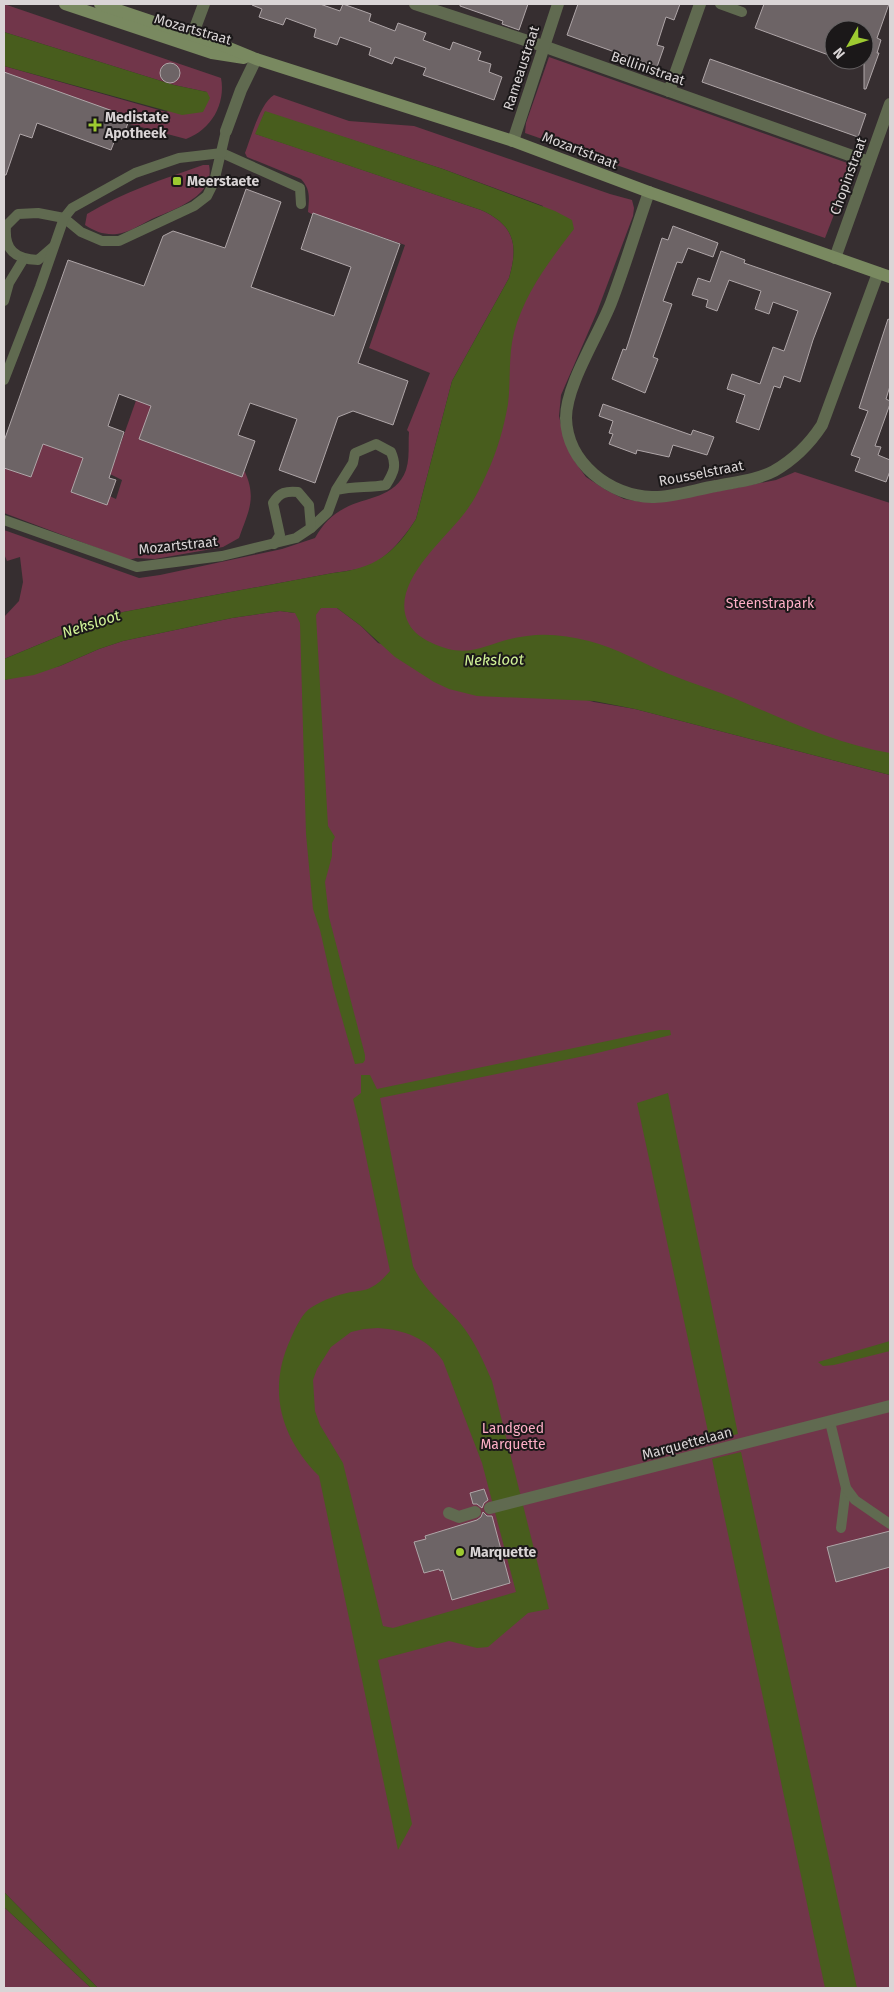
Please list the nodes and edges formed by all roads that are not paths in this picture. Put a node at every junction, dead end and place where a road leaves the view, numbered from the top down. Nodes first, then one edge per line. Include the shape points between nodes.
1 (65, 4) edge
2 (100, 4) edge
3 (204, 4) edge
4 (416, 4) edge
5 (558, 4) edge
6 (700, 4) edge
7 (720, 4) edge
8 (742, 12) dead end
9 (190, 41) junction
10 (543, 46) junction
11 (256, 58) junction
12 (669, 91) junction
13 (890, 104) edge
14 (886, 130) edge
15 (226, 131) joint
16 (513, 141) junction
17 (222, 153) junction
18 (870, 162) junction
19 (649, 192) junction
20 (301, 204) dead end
21 (64, 218) junction
22 (53, 247) junction
23 (835, 258) junction
24 (23, 260) junction
25 (884, 275) edge
26 (4, 300) edge
27 (4, 380) edge
28 (336, 490) junction
29 (4, 520) edge
30 (311, 528) junction
31 (274, 544) junction
32 (890, 1406) edge
33 (830, 1422) junction
34 (846, 1488) junction
35 (491, 1508) dead end
36 (475, 1512) dead end
37 (449, 1513) dead end
38 (890, 1524) edge
39 (841, 1528) dead end

1 - 9 main road, Mozartstraat
2 - 9 main road, Mozartstraat
3 - 9 street
4 - 10 street, Bellinistraat
5 - 10 street, Rameaustraat
6 - 12 street
7 - 8 lane
9 - 11 main road, Mozartstraat via 220,56
10 - 12 street, Bellinistraat
10 - 16 street, Rameaustraat
11 - 15 street
11 - 16 main road, Mozartstraat
12 - 18 street, Bellinistraat
13 - 14 street, Chopinstraat
14 - 18 street, Chopinstraat
15 - 17 lane
16 - 19 main road, Mozartstraat
17 - 20 lane via 300,188
17 - 21 lane via 179,158 135,173 72,208
17 - 21 lane via 207,196 194,206 119,241 102,241 81,232
18 - 23 street, Chopinstraat
19 - 23 main road, Mozartstraat
19 - 25 street, Rousselstraat via 610,303 567,402 566,420 574,450 587,469 617,490 654,498 751,479 792,460 809,445 822,424
21 - 22 lane
21 - 24 lane via 38,213 18,214 6,226 5,237 10,250
22 - 24 lane via 38,260
22 - 27 lane
23 - 25 main road, Mozartstraat
24 - 26 lane via 9,283
28 - 28 lane, Mozartstraat via 386,484 395,471 391,452 376,444 355,453 353,463
28 - 30 lane, Mozartstraat via 328,512
29 - 31 lane, Mozartstraat via 137,566 222,556
30 - 31 lane, Mozartstraat via 296,538
30 - 31 lane via 309,505 298,492 279,494 273,503 280,535
32 - 33 street, Marquettelaan
33 - 34 lane
33 - 35 street, Marquettelaan
34 - 38 lane via 855,1500
34 - 39 lane
36 - 37 street via 459,1517

